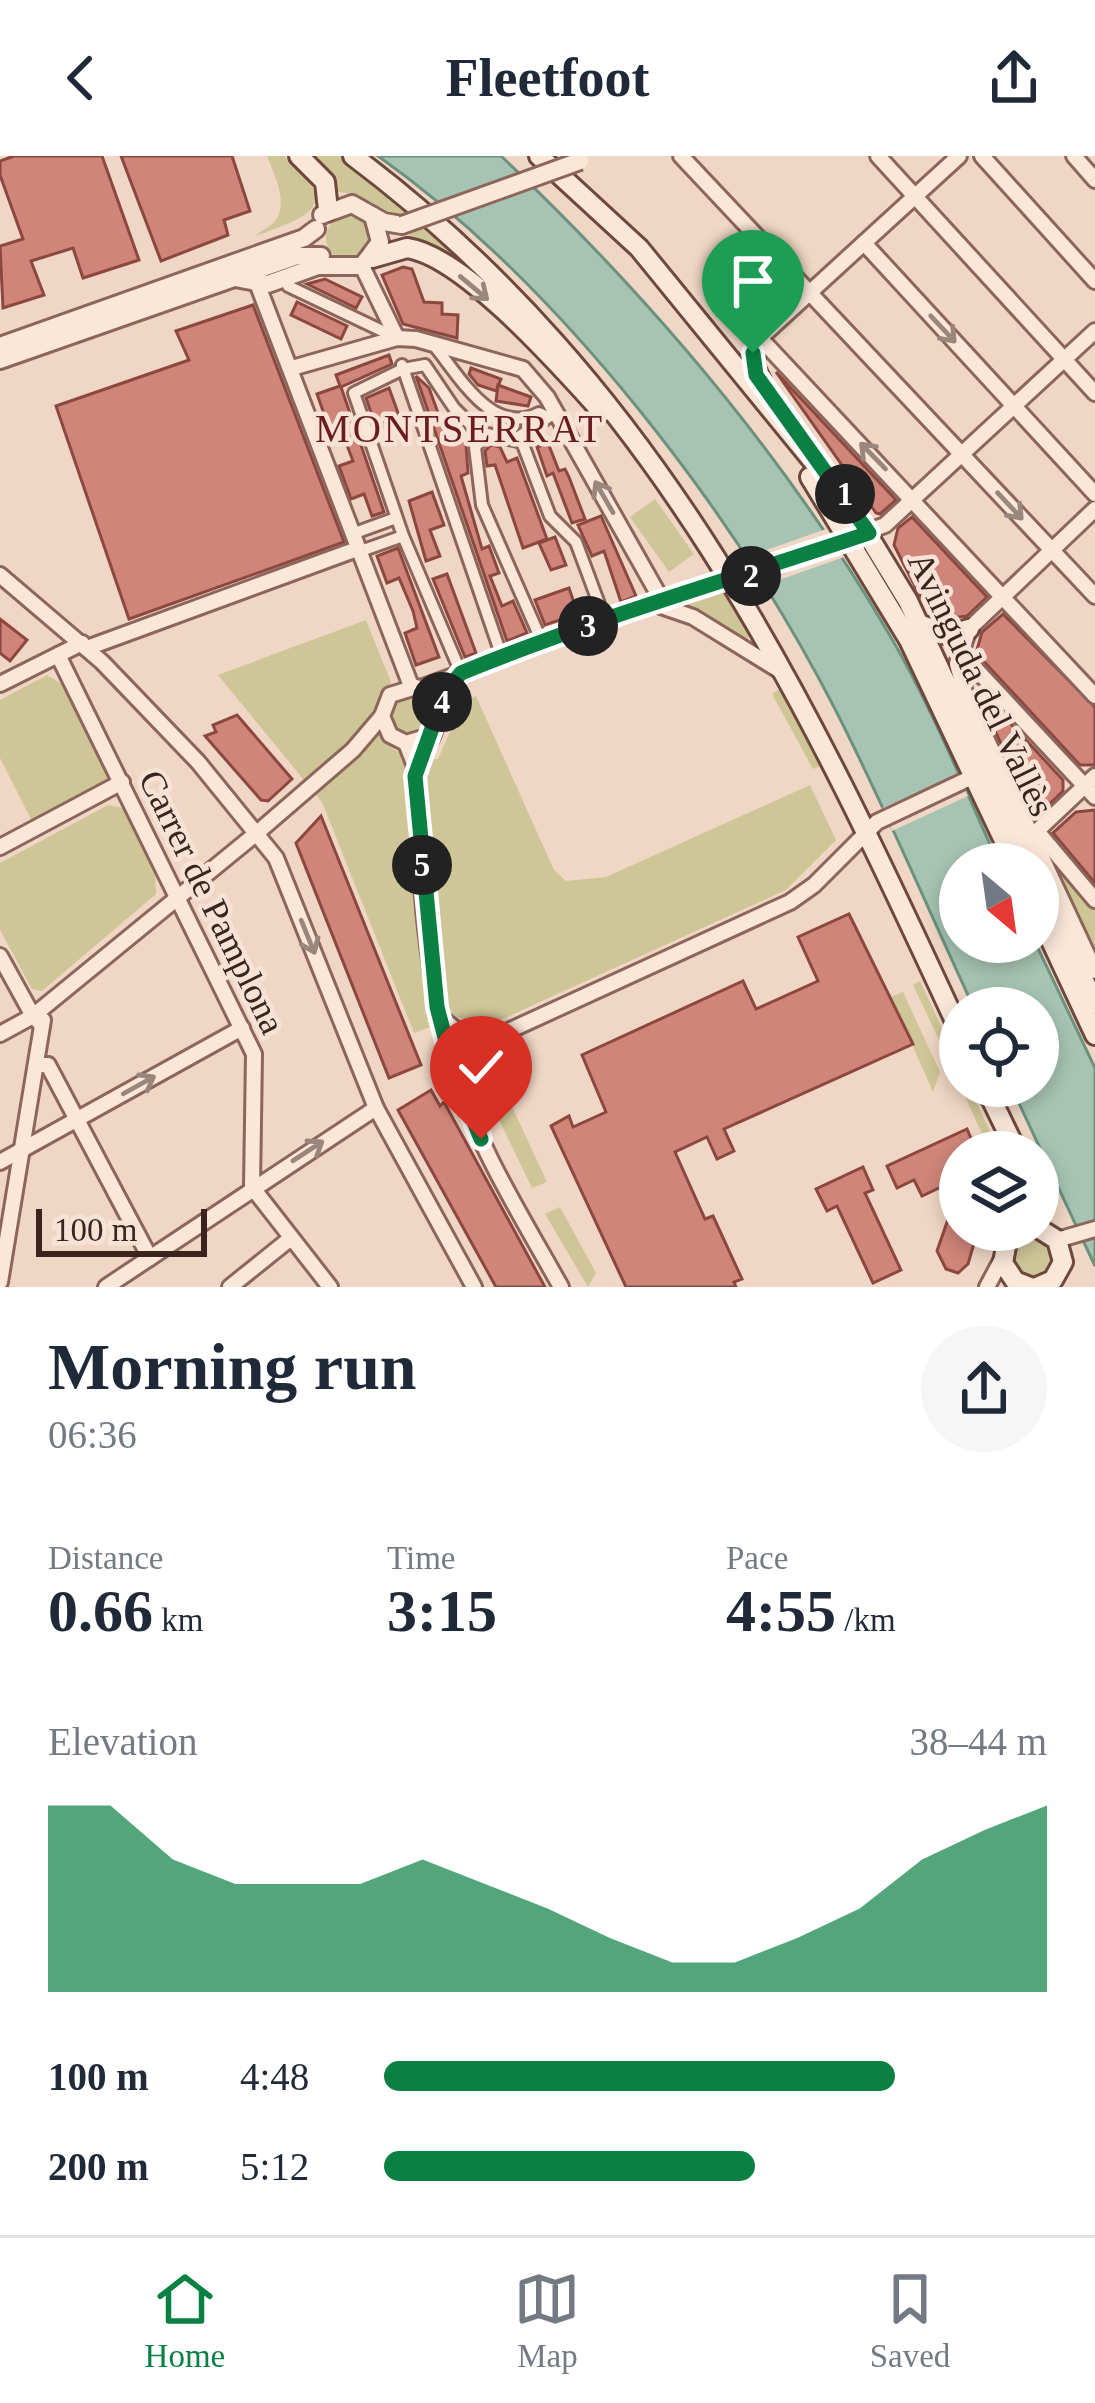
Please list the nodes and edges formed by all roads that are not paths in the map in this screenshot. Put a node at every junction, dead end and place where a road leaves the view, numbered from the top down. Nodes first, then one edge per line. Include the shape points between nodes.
1 (299, 156) edge
2 (352, 156) edge
3 (681, 156) edge
4 (878, 156) edge
5 (959, 156) edge
6 (982, 156) edge
7 (1073, 156) edge
8 (537, 159) edge
9 (587, 159) edge
10 (1095, 179) edge
11 (914, 196) junction
12 (328, 210) junction
13 (373, 215) junction
14 (402, 225) junction
15 (316, 229) junction
16 (864, 243) junction
17 (371, 255) junction
18 (286, 259) junction
19 (328, 261) junction
20 (233, 278) junction
21 (1095, 281) edge
22 (288, 286) dead end
23 (264, 289) junction
24 (809, 293) junction
25 (1095, 332) edge
26 (397, 338) junction
27 (760, 338) junction
28 (706, 339) junction
29 (431, 342) junction
30 (0, 346) edge
31 (726, 349) junction
32 (0, 360) edge
33 (1064, 360) junction
34 (402, 365) junction
35 (292, 368) junction
36 (1095, 393) edge
37 (1014, 406) junction
38 (552, 414) junction
39 (628, 430) junction
40 (482, 436) junction
41 (517, 437) junction
42 (962, 454) junction
43 (1095, 494) edge
44 (915, 500) junction
45 (852, 509) junction
46 (1095, 509) edge
47 (396, 518) junction
48 (403, 536) junction
49 (854, 538) junction
50 (710, 544) junction
51 (356, 545) junction
52 (1052, 551) junction
53 (0, 574) edge
54 (731, 579) junction
55 (698, 587) junction
56 (1004, 596) junction
57 (1095, 596) edge
58 (656, 601) junction
59 (889, 602) junction
60 (605, 620) junction
61 (920, 626) junction
62 (970, 628) junction
63 (542, 642) junction
64 (85, 645) junction
65 (960, 652) junction
66 (58, 655) junction
67 (502, 657) junction
68 (461, 673) junction
69 (789, 676) junction
70 (0, 685) edge
71 (409, 688) junction
72 (1095, 696) edge
73 (438, 708) junction
74 (382, 716) junction
75 (429, 736) junction
76 (402, 742) junction
77 (353, 750) junction
78 (415, 766) junction
79 (980, 769) junction
80 (122, 782) junction
81 (1092, 786) edge
82 (877, 823) junction
83 (257, 832) junction
84 (1008, 843) edge
85 (1019, 843) edge
86 (0, 847) edge
87 (179, 897) junction
88 (1095, 900) edge
89 (1059, 926) edge
90 (0, 956) edge
91 (1059, 958) edge
92 (1095, 971) edge
93 (942, 987) edge
94 (1095, 1004) edge
95 (40, 1017) junction
96 (440, 1017) junction
97 (242, 1028) junction
98 (0, 1034) edge
99 (1095, 1035) edge
100 (494, 1038) junction
101 (36, 1065) junction
102 (461, 1090) junction
103 (376, 1108) junction
104 (79, 1118) junction
105 (22, 1150) junction
106 (0, 1162) edge
107 (253, 1187) junction
108 (1095, 1229) edge
109 (1059, 1234) edge
110 (291, 1238) junction
111 (1059, 1246) edge
112 (1006, 1251) edge
113 (1003, 1257) junction
114 (150, 1258) junction
115 (1063, 1262) junction
116 (0, 1282) edge
117 (1025, 1286) edge
118 (106, 1287) edge
119 (230, 1287) edge
120 (330, 1287) edge
121 (474, 1287) edge
122 (561, 1287) edge
123 (987, 1287) edge
124 (1074, 1287) edge

1 - 12 main road via 325,182
2 - 39 main road via 488,270
3 - 24 street
4 - 11 street
5 - 11 street
6 - 21 street
7 - 10 street
8 - 28 main road, Avinguda del Vallès
8 - 31 main road, Avinguda del Vallès via 639,248
9 - 14 street, bridge
11 - 16 street
11 - 33 street
12 - 13 street via 352,203
12 - 15 street
13 - 14 street
13 - 17 street
14 - 17 street
15 - 19 street
15 - 30 street
16 - 24 street
16 -> 37 street
17 - 19 street
17 - 26 street
17 -> 39 main road via 407,248 437,258
18 - 19 street via 306,253
18 - 20 street
18 - 23 street
19 - 23 street
20 - 23 street
20 - 32 street
22 - 26 street
23 - 35 street
24 - 27 street
24 - 42 street
25 - 33 street
26 - 29 street
26 - 35 street
27 - 31 main road
44 -> 27 street
27 - 45 main road via 756,375
28 - 31 main road
28 - 49 main road, Avinguda del Vallès
29 - 38 street via 523,369
29 - 38 street via 493,412 516,420
31 - 45 main road, Avinguda del Vallès
33 - 36 street
33 - 37 street
34 - 40 street via 425,365
34 - 47 street via 354,398
34 - 67 street
35 - 51 street
37 - 42 street
37 - 43 street
38 - 41 street
58 -> 38 street
39 - 50 main road
40 - 41 street
40 - 63 street via 475,447 482,505
41 - 60 street via 550,516 576,542
42 - 44 street
42 -> 52 street
44 - 49 street
44 - 56 street
45 - 49 main road, Avinguda del Vallès
46 - 52 street
47 - 48 street
47 - 51 street
48 - 51 street
48 - 68 street
49 - 54 street
49 - 59 main road, Avinguda del Vallès
49 - 61 main road, Avinguda del Vallès
50 - 54 main road
50 - 55 street
51 - 64 street
51 - 71 street
52 - 56 street
52 - 57 street
53 - 64 street
54 - 55 street
54 - 69 main road
55 - 58 street
56 - 62 street
56 - 72 street
58 - 60 street
58 - 69 street
59 - 61 main road
59 - 79 main road, Avinguda del Vallès
60 - 63 street
61 - 62 main road via 948,635
61 - 79 main road, Avinguda del Vallès
62 - 65 street, Avinguda del Vallès
63 - 67 street
64 - 66 street
64 - 83 street
65 - 79 street, Avinguda del Vallès
65 - 81 street
66 - 70 street
66 - 80 street, Carrer de Pamplona
67 - 68 street
68 - 71 street
68 - 73 street
69 - 82 main road
71 - 73 street
71 - 74 street
73 - 75 street
74 - 76 street
74 - 77 street
75 - 76 street
75 - 78 street
76 - 77 street via 383,738
76 - 78 street
77 - 83 street
78 - 96 street
79 - 82 street
79 - 84 main road, Avinguda del Vallès
79 - 85 main road, Avinguda del Vallès
79 - 92 street, Avinguda del Vallès
80 - 86 street
80 - 87 street, Carrer de Pamplona
81 - 88 street via 1037,831
82 - 93 main road
82 - 100 street via 790,902
83 - 87 street
83 -> 103 street via 276,858
87 - 95 street
87 - 97 street, Carrer de Pamplona
89 - 94 main road
90 - 95 street
91 - 99 main road
95 - 98 street
95 - 101 street
96 - 100 street via 464,1036
96 - 102 street
104 -> 97 street
97 - 107 street, Carrer de Pamplona via 256,1078
100 - 102 street via 467,1063
101 - 104 street via 48,1065
101 - 105 street
102 - 122 street
107 -> 103 street
103 - 121 street
104 - 105 street
104 - 114 street
105 - 106 street
105 - 116 street
107 - 110 street
107 - 114 street
108 - 109 street
110 - 119 street
110 - 120 street
111 - 115 main road
112 - 113 main road
113 - 117 main road via 1005,1271
113 - 123 street
114 - 118 street
115 - 117 main road via 1053,1280
115 - 124 main road

